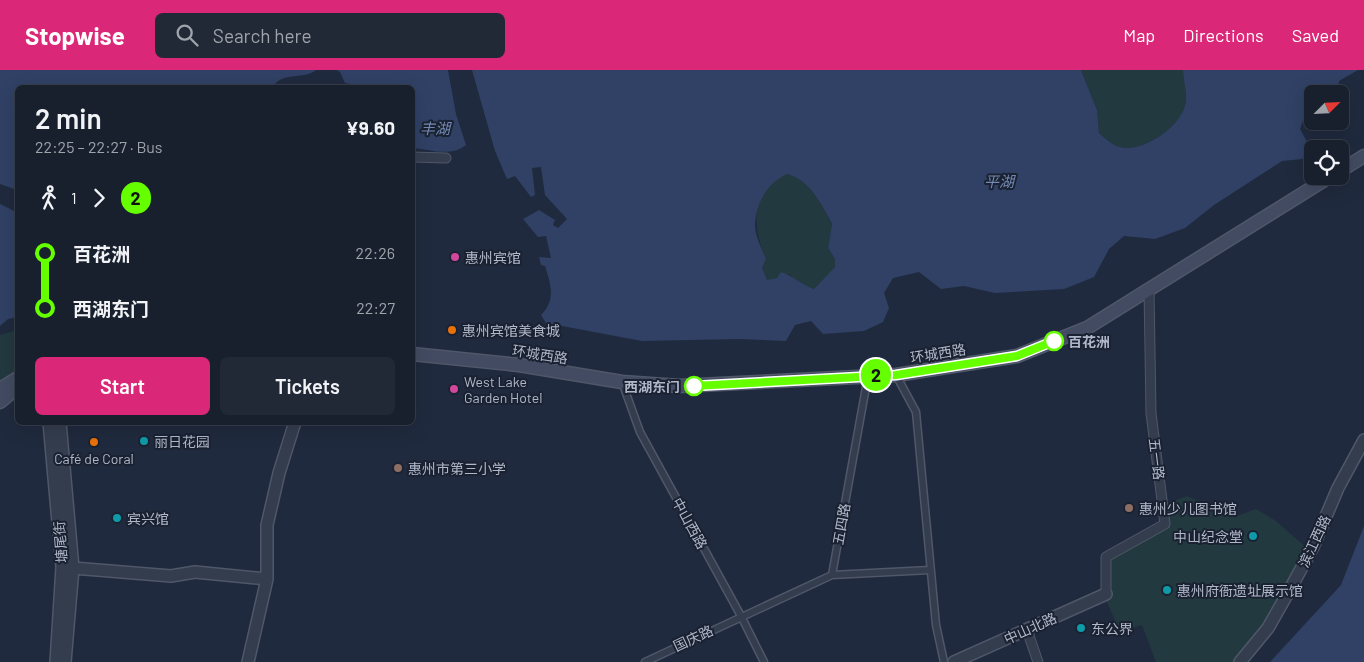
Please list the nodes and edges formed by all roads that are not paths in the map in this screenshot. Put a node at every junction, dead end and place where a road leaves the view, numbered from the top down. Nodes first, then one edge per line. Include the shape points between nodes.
1 (1364, 156) edge
2 (415, 157) edge
3 (446, 158) dead end
4 (1349, 165) edge
5 (1317, 185) edge
6 (1149, 290) junction
7 (415, 354) edge
8 (868, 375) junction
9 (896, 375) junction
10 (15, 380) edge
11 (622, 382) junction
12 (0, 389) edge
13 (15, 390) edge
14 (0, 402) edge
15 (49, 425) edge
16 (60, 425) edge
17 (294, 425) edge
18 (1364, 440) edge
19 (73, 568) junction
20 (930, 570) junction
21 (832, 575) junction
22 (267, 579) junction
23 (1106, 594) joint
24 (741, 616) junction
25 (1027, 630) junction
26 (56, 662) edge
27 (65, 662) edge
28 (248, 662) edge
29 (645, 662) edge
30 (764, 662) edge
31 (944, 662) edge
32 (954, 662) edge
33 (1038, 662) edge
34 (1240, 662) edge

1 - 4 main road
2 - 3 street
5 - 6 main road, 环城西路
6 - 9 main road, 环城西路 via 1087,328 1017,356
6 - 23 street, 五一路 via 1151,413 1165,524 1106,557
7 - 11 main road, 环城西路 via 519,365
8 - 9 main road, 环城西路
8 - 11 main road, 环城西路 via 679,386
8 - 21 street, 五四路
9 - 20 street via 916,412
10 - 12 main road
11 - 24 street, 中山西路 via 640,432
13 - 14 main road
15 - 26 street, 塘尾街 via 62,568
16 - 19 street, 塘尾街
17 - 22 street via 267,525
18 - 34 street, 滨江西路 via 1281,606 1268,628
19 - 22 street via 171,576 195,572
19 - 27 street, 塘尾街
20 - 21 street
20 - 31 street
21 - 24 street
22 - 28 street
23 - 25 street, 中山北路
24 - 29 street, 国庆路
24 - 30 street, 中山西路
25 - 32 street, 中山北路
25 - 33 street

